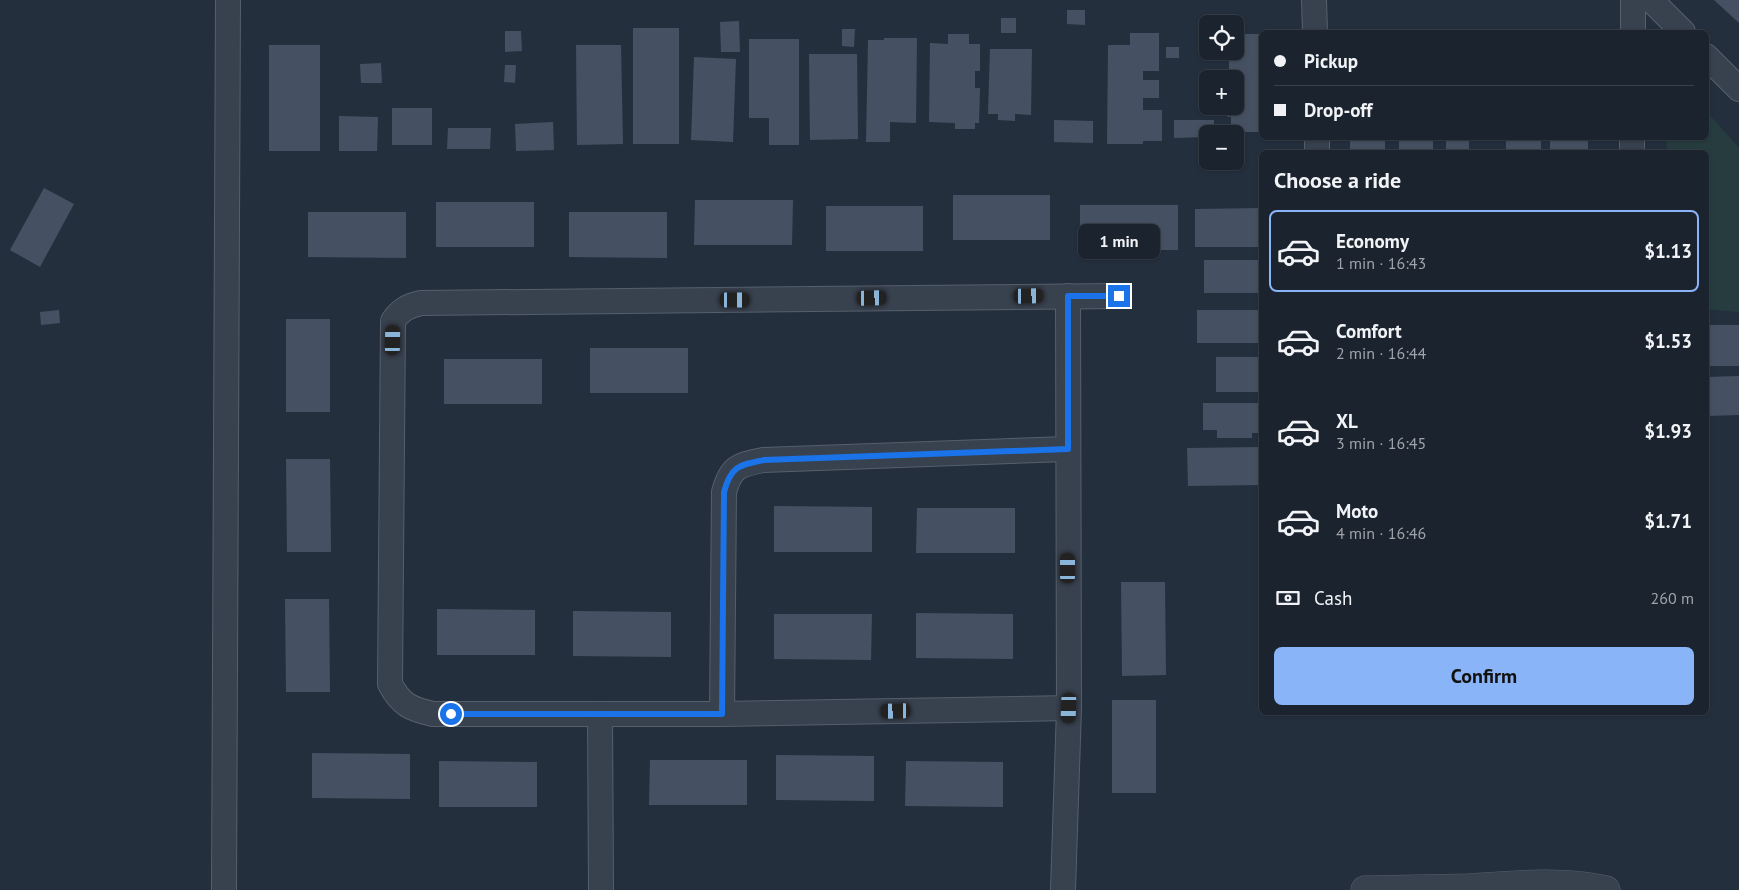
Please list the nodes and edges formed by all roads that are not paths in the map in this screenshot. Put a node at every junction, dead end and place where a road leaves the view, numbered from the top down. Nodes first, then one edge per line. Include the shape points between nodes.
1 (228, 0) edge
2 (1314, 0) edge
3 (1633, 0) edge
4 (1651, 0) edge
5 (1315, 30) edge
6 (1633, 30) edge
7 (1681, 30) edge
8 (1709, 59) edge
9 (1739, 89) edge
10 (1068, 296) junction
11 (1119, 296) dead end
12 (1068, 449) junction
13 (1069, 708) junction
14 (600, 714) junction
15 (722, 714) junction
16 (224, 890) edge
17 (601, 890) edge
18 (1063, 890) edge
19 (1365, 890) edge
20 (1606, 890) edge

1 - 16 street
2 - 5 street
3 - 6 street
4 - 7 street
8 - 9 street
10 - 11 street
10 - 12 street
10 - 14 street via 421,303 411,305 398,314 393,321 390,684 404,704 433,714
12 - 13 street
12 - 15 street via 764,460 734,469 724,492
13 - 15 street
13 - 18 street
14 - 15 street
14 - 17 street
19 - 20 street via 1563,884

